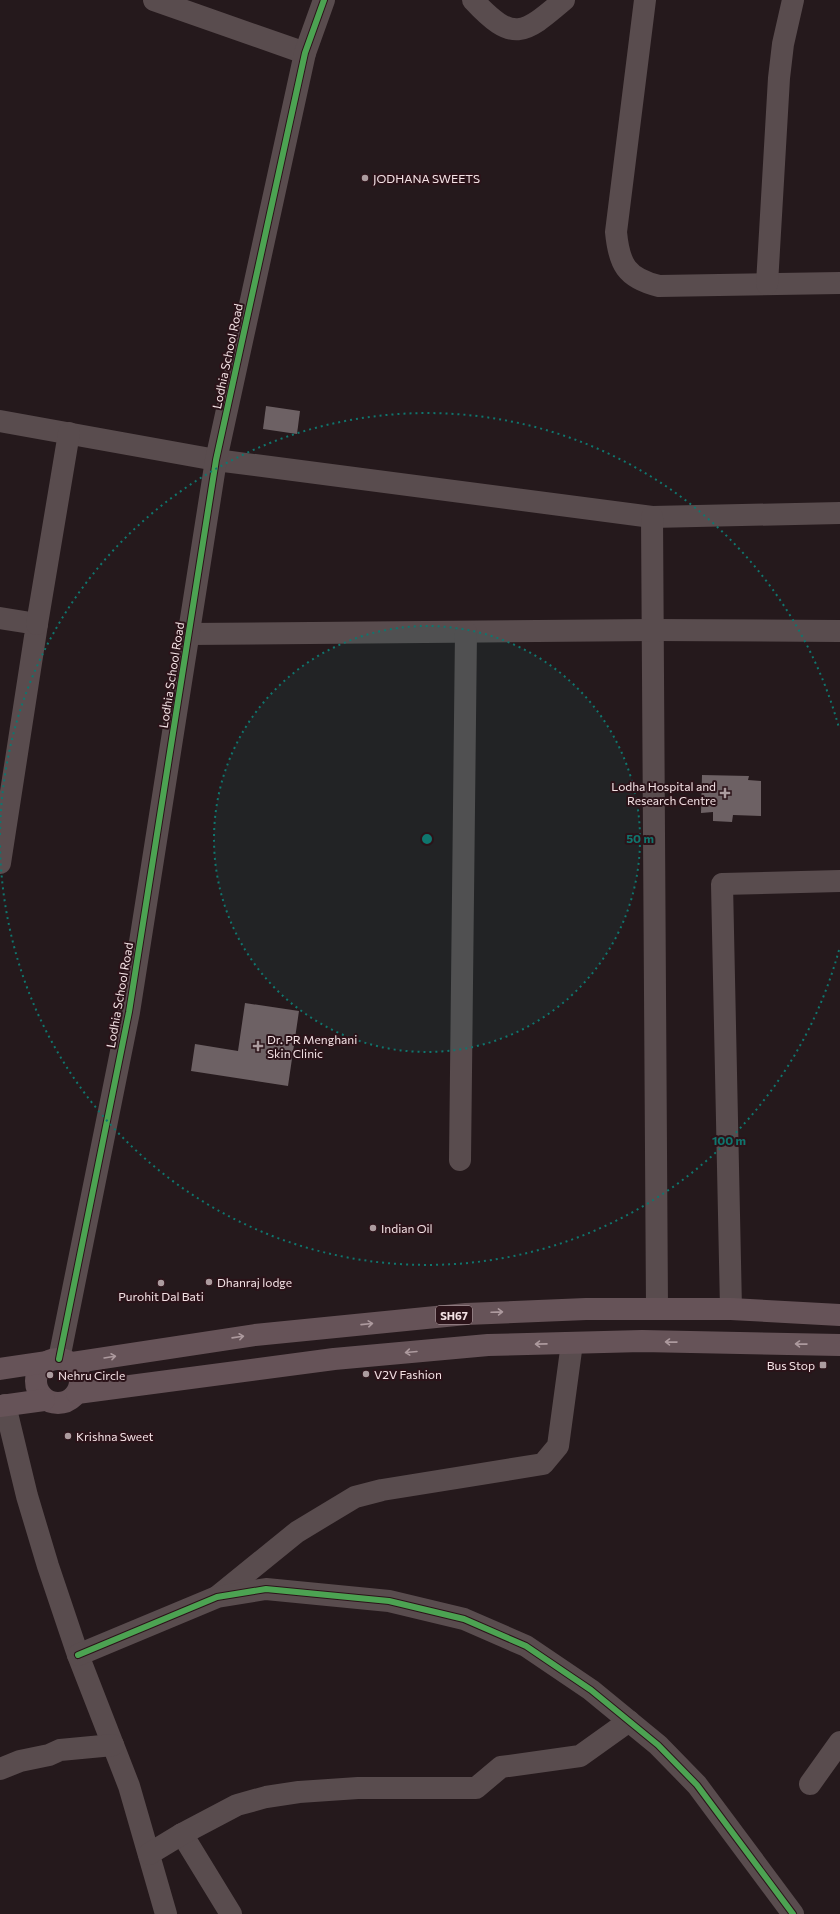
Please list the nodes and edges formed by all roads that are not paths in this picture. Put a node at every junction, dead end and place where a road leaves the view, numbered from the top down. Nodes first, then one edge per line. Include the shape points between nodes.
1 (154, 0) edge
2 (324, 0) edge
3 (473, 0) edge
4 (564, 0) edge
5 (645, 0) edge
6 (793, 0) edge
7 (305, 53) junction
8 (840, 283) edge
9 (767, 284) junction
10 (0, 421) edge
11 (69, 433) junction
12 (216, 460) junction
13 (840, 513) edge
14 (652, 517) junction
15 (0, 618) edge
16 (37, 624) junction
17 (653, 630) junction
18 (840, 631) edge
19 (466, 632) junction
20 (189, 634) junction
21 (0, 863) edge
22 (840, 881) edge
23 (460, 1160) dead end
24 (657, 1309) junction
25 (731, 1309) junction
26 (840, 1315) edge
27 (572, 1343) junction
28 (840, 1345) edge
29 (58, 1361) junction
30 (0, 1368) edge
31 (77, 1393) junction
32 (44, 1400) junction
33 (3, 1406) edge
34 (217, 1597) junction
35 (78, 1655) junction
36 (629, 1721) junction
37 (840, 1742) edge
38 (113, 1745) junction
39 (0, 1769) edge
40 (810, 1784) dead end
41 (182, 1834) junction
42 (149, 1854) junction
43 (166, 1914) edge
44 (231, 1914) edge
45 (793, 1914) edge

1 - 7 street
2 - 7 street, Lodhia School Road
3 - 4 street via 499,25 517,31 538,23
5 - 9 street via 616,232 618,253 624,266 633,275 645,283 659,286
6 - 9 street via 783,44 779,78
7 - 12 street, Lodhia School Road
8 - 9 street
10 - 11 street
11 - 12 street
11 - 16 street
12 - 14 street
12 - 20 street, Lodhia School Road
13 - 14 street
14 - 17 street
15 - 16 street
16 - 21 street
17 - 18 street
17 - 19 street
17 - 24 street
19 - 20 street
19 - 23 street
20 - 29 street, Lodhia School Road via 129,1012
22 - 25 street via 722,884
24 - 25 main road, SH67
29 -> 24 main road, SH67 via 255,1335 466,1314
25 - 26 main road, SH67
28 -> 27 main road via 642,1341
27 -> 31 main road via 488,1345 334,1359
27 - 34 street via 558,1446 543,1464 382,1490 355,1497 297,1532
29 - 30 main road, SH67
29 - 31 main road via 80,1377
29 - 32 main road via 38,1370 35,1380 37,1391
31 - 32 main road via 71,1400 62,1404
32 - 33 main road
33 - 35 street via 48,1566
34 - 35 street
34 - 36 street via 266,1589 288,1590 389,1601 464,1619 526,1646 591,1690
35 - 38 street
36 - 41 street via 580,1756 501,1767 476,1788 358,1788 266,1797 237,1805
36 - 45 street via 697,1785
37 - 40 street
38 - 39 street via 60,1750
38 - 42 street via 129,1786
41 - 42 street
41 - 44 street
42 - 43 street

